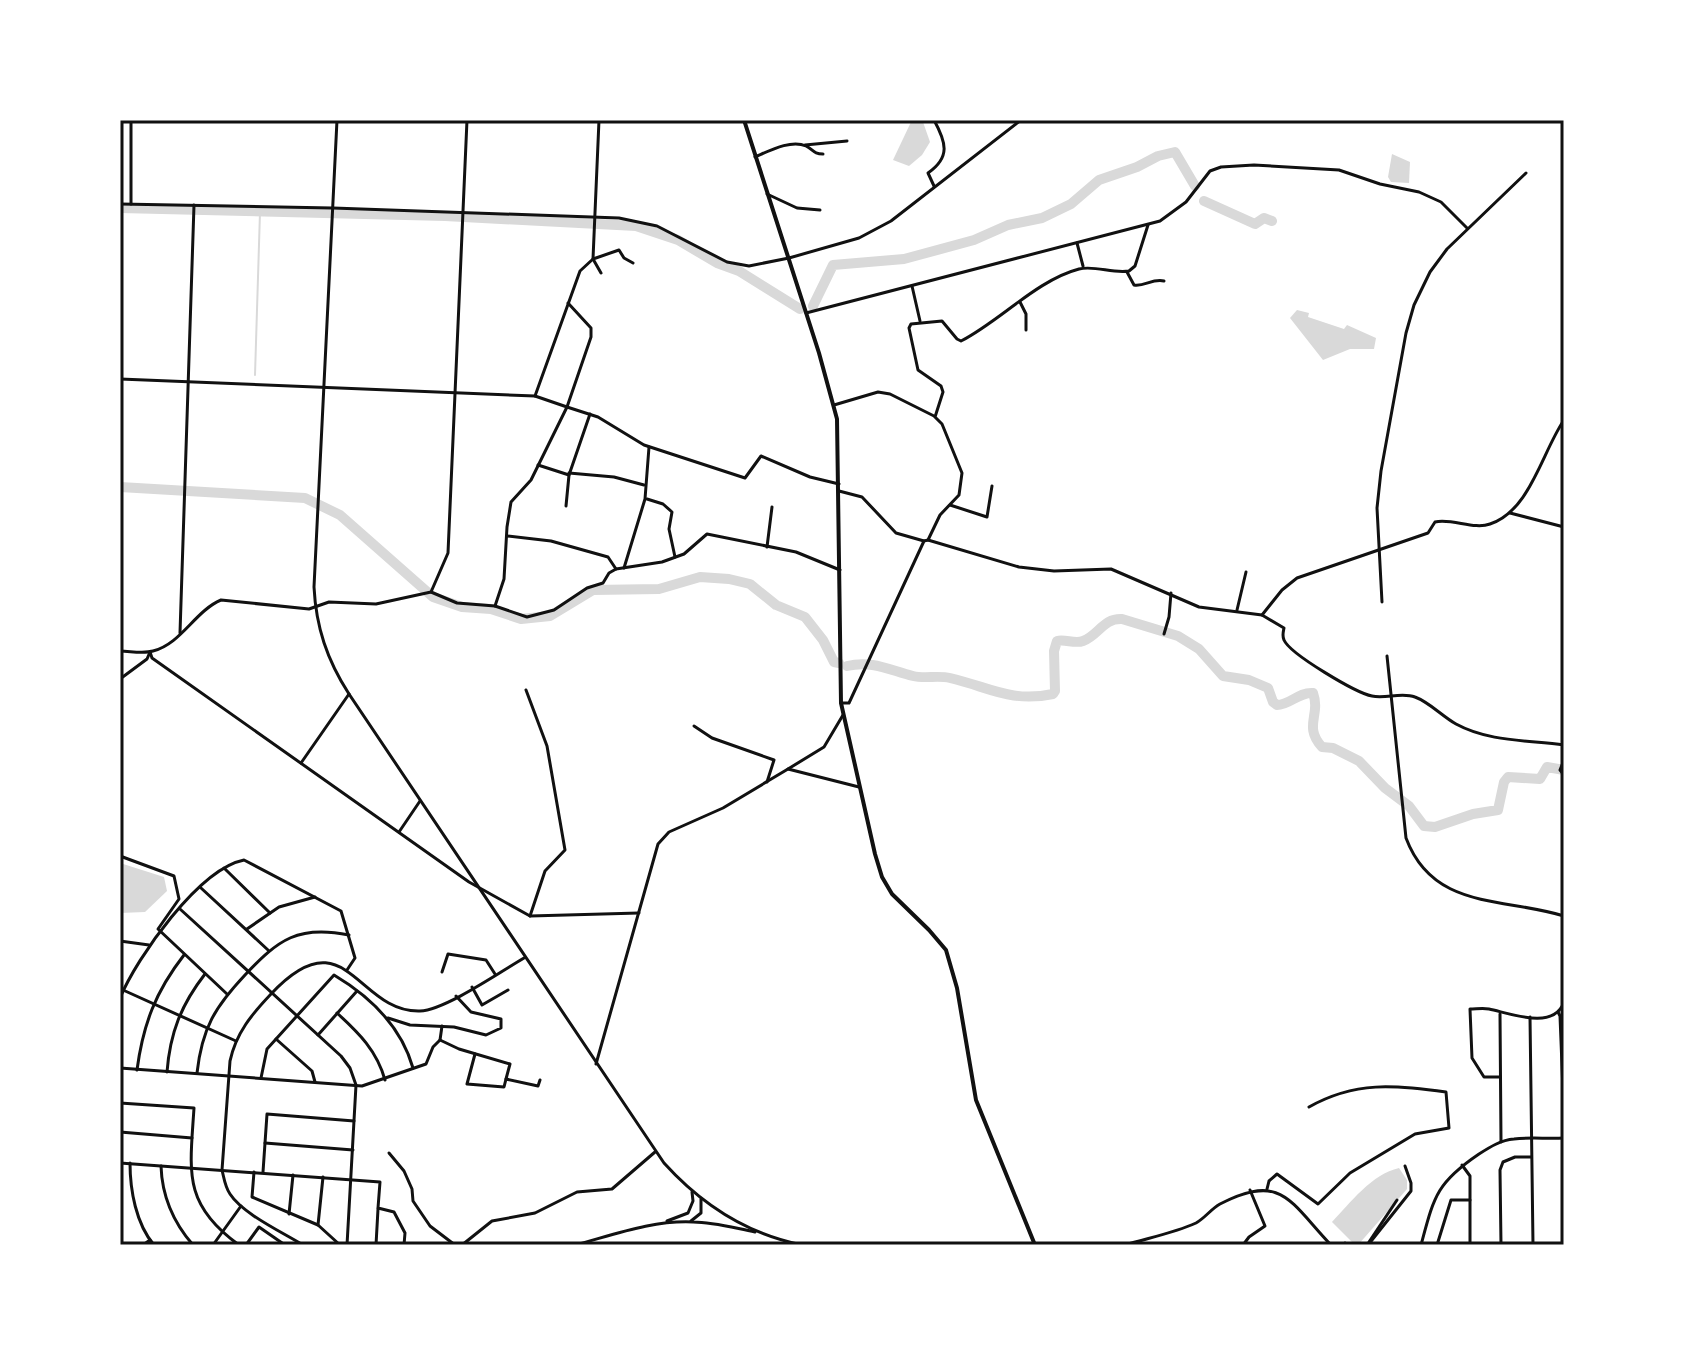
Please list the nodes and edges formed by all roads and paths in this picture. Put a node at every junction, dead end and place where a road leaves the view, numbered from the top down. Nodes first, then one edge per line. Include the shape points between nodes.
1 (131, 120) edge
2 (337, 120) edge
3 (467, 120) edge
4 (599, 120) edge
5 (744, 120) edge
6 (934, 120) edge
7 (1021, 120) edge
8 (847, 141) dead end
9 (805, 145) junction
10 (823, 154) dead end
11 (755, 157) junction
12 (1526, 173) dead end
13 (934, 186) junction
14 (767, 194) junction
15 (120, 204) edge
16 (131, 204) junction
17 (194, 205) junction
18 (333, 208) junction
19 (820, 210) dead end
20 (462, 216) junction
21 (595, 221) junction
22 (1148, 225) junction
23 (1467, 228) junction
24 (1077, 243) junction
25 (789, 258) junction
26 (593, 259) junction
27 (633, 263) dead end
28 (1083, 268) junction
29 (1127, 272) junction
30 (601, 273) dead end
31 (1164, 281) dead end
32 (912, 286) junction
33 (1020, 302) junction
34 (568, 303) junction
35 (806, 313) junction
36 (920, 323) junction
37 (1026, 330) dead end
38 (120, 379) edge
39 (188, 382) junction
40 (323, 387) junction
41 (454, 393) junction
42 (535, 396) junction
43 (834, 405) junction
44 (567, 407) junction
45 (590, 414) junction
46 (935, 417) junction
47 (1564, 420) edge
48 (649, 447) junction
49 (538, 465) junction
50 (569, 474) junction
51 (646, 485) junction
52 (992, 486) dead end
53 (839, 487) junction
54 (645, 499) junction
55 (950, 505) junction
56 (566, 506) dead end
57 (772, 507) dead end
58 (1510, 513) junction
59 (1564, 527) edge
60 (507, 536) junction
61 (926, 541) junction
62 (767, 547) junction
63 (1378, 550) junction
64 (675, 557) junction
65 (624, 568) junction
66 (616, 569) junction
67 (840, 570) junction
68 (1246, 572) dead end
69 (430, 592) junction
70 (1171, 593) junction
71 (1382, 602) dead end
72 (495, 606) junction
73 (315, 607) junction
74 (1237, 610) junction
75 (1262, 615) junction
76 (1165, 632) dead end
77 (180, 633) junction
78 (120, 651) edge
79 (150, 652) junction
80 (1387, 656) dead end
81 (120, 679) edge
82 (526, 690) dead end
83 (349, 694) junction
84 (1392, 697) junction
85 (841, 703) junction
86 (843, 715) junction
87 (694, 726) dead end
88 (1564, 745) edge
89 (1564, 760) edge
90 (301, 763) junction
91 (788, 769) junction
92 (1564, 775) edge
93 (767, 782) junction
94 (860, 787) junction
95 (420, 801) junction
96 (399, 832) junction
97 (120, 856) edge
98 (224, 868) junction
99 (477, 885) junction
100 (201, 888) junction
101 (315, 897) junction
102 (180, 909) junction
103 (270, 913) junction
104 (639, 913) junction
105 (530, 916) junction
106 (1564, 916) edge
107 (246, 930) junction
108 (160, 932) junction
109 (349, 935) junction
110 (120, 941) edge
111 (149, 945) junction
112 (268, 950) junction
113 (184, 955) junction
114 (525, 957) junction
115 (347, 970) junction
116 (248, 972) junction
117 (442, 972) dead end
118 (205, 974) junction
119 (495, 974) junction
120 (472, 987) junction
121 (123, 990) junction
122 (508, 990) dead end
123 (357, 991) junction
124 (272, 993) junction
125 (227, 994) junction
126 (456, 996) junction
127 (120, 998) edge
128 (1564, 1002) edge
129 (152, 1003) junction
130 (1558, 1012) junction
131 (337, 1013) junction
132 (1501, 1013) junction
133 (179, 1014) junction
134 (295, 1015) junction
135 (1530, 1017) junction
136 (388, 1018) junction
137 (442, 1026) junction
138 (207, 1027) junction
139 (318, 1035) junction
140 (275, 1038) junction
141 (440, 1040) junction
142 (236, 1041) junction
143 (475, 1054) junction
144 (596, 1064) junction
145 (120, 1068) edge
146 (413, 1069) junction
147 (137, 1070) junction
148 (167, 1072) junction
149 (197, 1073) junction
150 (229, 1076) junction
151 (1500, 1077) junction
152 (261, 1078) junction
153 (506, 1079) junction
154 (385, 1080) junction
155 (540, 1080) dead end
156 (315, 1082) junction
157 (356, 1085) junction
158 (120, 1103) edge
159 (1309, 1107) dead end
160 (1564, 1116) edge
161 (354, 1121) junction
162 (120, 1132) edge
163 (192, 1138) junction
164 (1564, 1138) edge
165 (1532, 1139) junction
166 (1501, 1142) junction
167 (265, 1143) junction
168 (353, 1150) junction
169 (655, 1152) junction
170 (389, 1153) dead end
171 (1564, 1156) edge
172 (1531, 1157) junction
173 (120, 1163) edge
174 (130, 1163) junction
175 (1462, 1165) junction
176 (161, 1166) junction
177 (1405, 1166) dead end
178 (190, 1168) junction
179 (222, 1170) junction
180 (254, 1172) junction
181 (263, 1172) junction
182 (293, 1175) junction
183 (323, 1177) junction
184 (351, 1179) junction
185 (1267, 1189) junction
186 (1250, 1190) junction
187 (692, 1192) junction
188 (701, 1199) junction
189 (1397, 1200) dead end
190 (1470, 1200) junction
191 (241, 1205) junction
192 (378, 1208) junction
193 (289, 1214) junction
194 (690, 1222) junction
195 (660, 1223) junction
196 (318, 1225) junction
197 (223, 1231) junction
198 (760, 1234) junction
199 (150, 1240) junction
200 (143, 1245) edge
201 (154, 1245) edge
202 (193, 1245) edge
203 (213, 1245) edge
204 (239, 1245) edge
205 (246, 1245) edge
206 (285, 1245) edge
207 (303, 1245) edge
208 (340, 1245) edge
209 (347, 1245) edge
210 (376, 1245) edge
211 (404, 1245) edge
212 (455, 1245) edge
213 (462, 1245) edge
214 (575, 1245) edge
215 (802, 1245) edge
216 (1035, 1245) edge
217 (1125, 1245) edge
218 (1243, 1245) edge
219 (1331, 1245) edge
220 (1342, 1245) edge
221 (1348, 1245) edge
222 (1368, 1245) edge
223 (1421, 1245) edge
224 (1437, 1245) edge
225 (1470, 1245) edge
226 (1501, 1245) edge
227 (1533, 1245) edge
228 (1564, 1245) edge

1 - 16 street
2 - 18 street
3 - 20 street
4 - 21 street
5 - 11 main road
6 - 13 street via 946,144 943,159 928,173
7 - 13 street
8 - 9 street
9 - 10 street
9 - 11 street
11 - 14 main road
12 - 23 street
13 - 25 street via 868,235
14 - 19 street via 797,208
14 - 25 main road
15 - 16 street
16 - 17 street
17 - 18 street
17 - 39 street
18 - 20 street
18 - 40 street
20 - 21 street
20 - 41 street
21 - 25 street via 619,218 657,226 735,265
21 - 26 street
22 - 23 street via 1173,214 1210,171 1257,165 1339,170 1419,192 1441,202
22 - 24 street
22 - 29 street via 1135,266
23 - 63 street via 1430,272 1406,333 1381,471
24 - 28 street
24 - 32 street
25 - 35 main road
26 - 27 street via 619,250
26 - 30 street
26 - 34 street via 580,271
28 - 29 street
28 - 33 street
29 - 31 street via 1134,285
32 - 35 street
32 - 36 street
33 - 36 street via 961,341 942,321
33 - 37 street
34 - 42 street
34 - 44 street via 591,328 591,337
35 - 43 main road
36 - 46 street via 911,324 908,336 918,370 943,392
38 - 39 street
39 - 40 street
39 - 77 street
40 - 41 street
40 - 73 street
41 - 42 street
41 - 69 street via 448,553
42 - 44 street
43 - 46 street via 878,392
43 - 53 main road
44 - 45 street
44 - 49 street
45 - 48 street
45 - 50 street
46 - 55 street via 962,473 961,490
47 - 58 street
48 - 51 street
48 - 53 street via 745,478 761,456
49 - 50 street
49 - 60 street via 511,502
50 - 51 street
50 - 56 street
51 - 54 street
52 - 55 street via 987,517
53 - 61 street via 862,497 896,533
53 - 67 main road
54 - 64 street via 672,512 669,529
54 - 65 street
55 - 61 street
57 - 62 street
58 - 59 street
58 - 63 street via 1487,526 1435,522 1428,533
60 - 66 street via 551,541 608,557
60 - 72 street via 504,579
61 - 70 street via 1019,567 1111,569
61 - 85 street via 849,703
62 - 64 street via 707,534
62 - 67 street
63 - 71 street
63 - 75 street via 1297,578
64 - 65 street
65 - 66 street
66 - 72 street via 603,583 541,614 516,615
67 - 85 main road
68 - 74 street
69 - 72 street via 457,603
69 - 73 street via 376,604 329,602
70 - 74 street via 1199,607
70 - 76 street
73 - 77 street via 221,600
73 - 83 street via 327,656
74 - 75 street
75 - 84 street via 1284,628 1286,643 1323,671 1370,696
77 - 79 street
78 - 79 street
79 - 81 street
79 - 90 street
80 - 84 street
82 - 105 street via 547,746 565,850 545,871
83 - 90 street
83 - 95 street
84 - 88 street via 1414,696 1457,725 1483,735
84 - 106 street via 1406,838 1422,870 1466,897
85 - 86 main road
86 - 91 street via 824,747
86 - 94 main road
87 - 93 street via 712,738 774,760
89 - 92 street
90 - 96 street
91 - 93 street
91 - 94 street
93 - 104 street via 669,832 658,844
94 - 216 main road via 882,877 949,958 976,1100
95 - 96 street
95 - 99 street
96 - 99 street
97 - 108 street via 174,876 179,899 158,926
98 - 100 street
98 - 101 street via 244,860
98 - 103 street
99 - 105 street
99 - 114 street
100 - 102 street
100 - 107 street
101 - 103 street
101 - 109 street via 341,911
102 - 108 street
102 - 116 street
103 - 107 street
104 - 105 street
104 - 144 street
107 - 112 street
108 - 111 street
108 - 113 street
109 - 112 street via 297,935
109 - 115 street via 355,958
110 - 111 street
111 - 121 street
112 - 116 street
113 - 118 street
113 - 129 street
114 - 119 street
114 - 144 street
115 - 124 street via 333,964 303,967
115 - 126 street via 405,1010 428,1010
116 - 124 street
116 - 125 street
117 - 119 street via 448,954 486,960
118 - 125 street
118 - 133 street
119 - 120 street
120 - 122 street via 482,1005
120 - 126 street
121 - 127 street
121 - 129 street
123 - 131 street
123 - 134 street via 334,975
123 - 136 street
124 - 134 street
124 - 142 street
125 - 138 street
126 - 137 street via 471,1012 501,1019 501,1028 486,1035
128 - 130 street
129 - 133 street
129 - 147 street
130 - 135 street
130 - 160 street
131 - 139 street
131 - 154 street via 375,1053
132 - 135 street
132 - 151 street
132 - 151 street via 1470,1009 1472,1058 1484,1077
133 - 138 street
133 - 148 street
134 - 139 street
134 - 140 street
135 - 165 street
136 - 137 street
136 - 146 street
137 - 141 street
138 - 142 street
138 - 149 street
139 - 157 street via 341,1056
140 - 152 street via 263,1059
140 - 156 street via 312,1071
141 - 143 street
141 - 146 street via 426,1064
142 - 150 street
143 - 153 street via 510,1064
143 - 153 street via 467,1084 504,1087
144 - 169 street
145 - 147 street
146 - 154 street
147 - 148 street
148 - 149 street
149 - 150 street
150 - 152 street
150 - 179 street
151 - 166 street
152 - 156 street
153 - 155 street via 538,1086
154 - 157 street
156 - 157 street
157 - 161 street
158 - 163 street via 194,1108
159 - 185 street via 1328,1096 1374,1086 1446,1092 1449,1128 1415,1134 1350,1173 1318,1204 1277,1174
161 - 167 street via 267,1114
161 - 168 street
162 - 163 street
163 - 178 street
164 - 165 street
165 - 166 street
165 - 172 street
166 - 175 street
167 - 168 street
167 - 181 street
168 - 184 street
169 - 187 street
169 - 213 street via 612,1189 577,1192 535,1213 492,1221
170 - 212 street via 404,1171 413,1201 430,1226
171 - 228 street
172 - 226 street via 1503,1162 1500,1170
172 - 227 street
173 - 174 street
174 - 176 street
174 - 199 street via 134,1198
175 - 190 street via 1470,1176
175 - 223 street via 1434,1198
176 - 178 street
176 - 202 street via 173,1217
177 - 222 street via 1411,1191
178 - 179 street
178 - 197 street via 202,1209
179 - 180 street
179 - 191 street via 230,1195
180 - 181 street
180 - 193 street via 252,1197
181 - 182 street
182 - 183 street
182 - 193 street
183 - 184 street
183 - 196 street
184 - 192 street via 380,1182
184 - 209 street
185 - 186 street
185 - 219 street via 1287,1199
186 - 217 street via 1194,1224
186 - 218 street via 1265,1226
187 - 188 street
187 - 195 street via 688,1213
188 - 194 street via 701,1213
188 - 198 street
189 - 222 street
190 - 224 street via 1451,1200
190 - 225 street
191 - 197 street
191 - 207 street
192 - 210 street
192 - 211 street via 394,1212 405,1233
193 - 196 street
194 - 195 street
194 - 198 street
195 - 214 street
196 - 208 street
197 - 203 street
197 - 204 street
198 - 215 street
199 - 200 street
199 - 201 street
205 - 206 street via 259,1227
220 - 221 street

